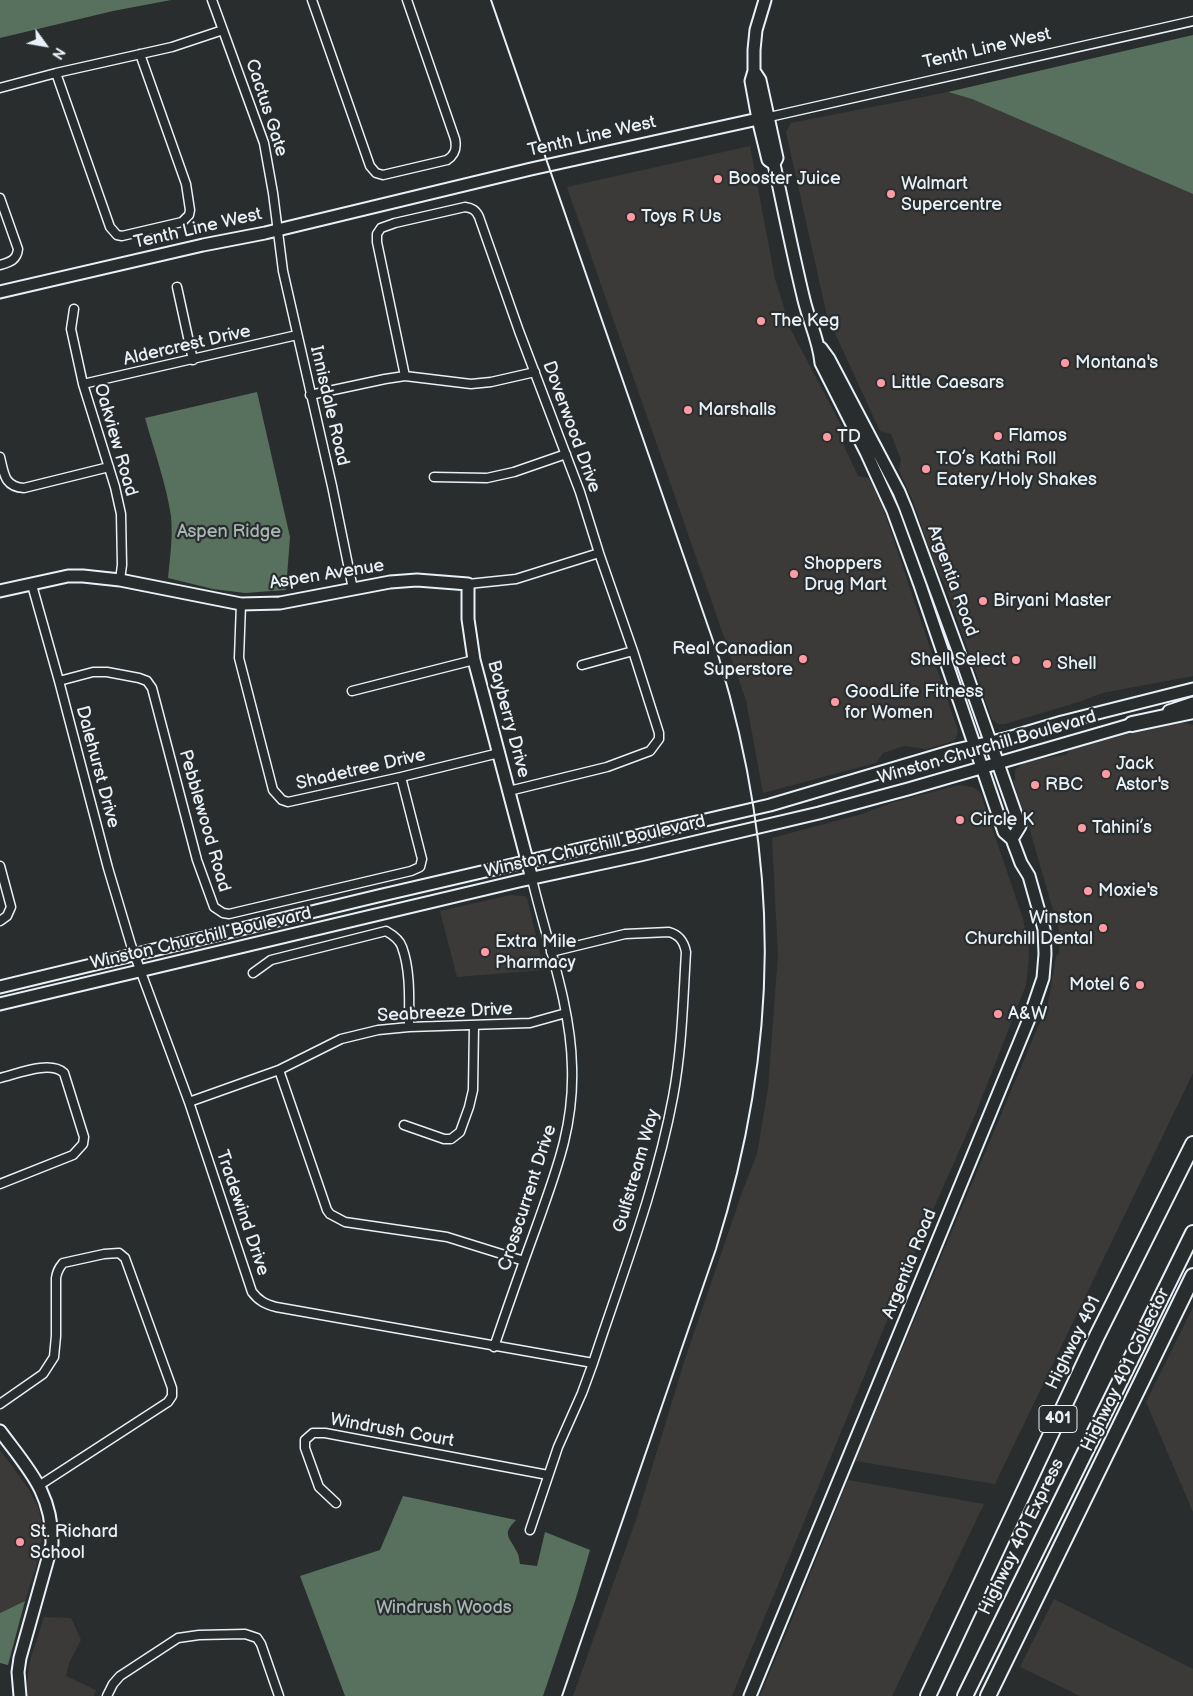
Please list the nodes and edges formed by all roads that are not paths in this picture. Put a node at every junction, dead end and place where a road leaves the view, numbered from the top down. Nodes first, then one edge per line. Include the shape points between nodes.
1 (212, 0) edge
2 (312, 0) edge
3 (407, 0) edge
4 (765, 0) edge
5 (1193, 20) edge
6 (223, 30) junction
7 (140, 54) junction
8 (56, 73) junction
9 (0, 88) edge
10 (763, 118) junction
11 (0, 198) edge
12 (279, 229) junction
13 (0, 265) edge
14 (177, 287) dead end
15 (0, 292) edge
16 (74, 309) dead end
17 (297, 336) junction
18 (820, 346) junction
19 (193, 360) junction
20 (535, 372) junction
21 (405, 376) junction
22 (83, 384) junction
23 (310, 395) junction
24 (566, 454) junction
25 (0, 457) edge
26 (109, 467) junction
27 (434, 477) dead end
28 (599, 553) junction
29 (120, 580) junction
30 (468, 584) junction
31 (32, 585) junction
32 (353, 589) junction
33 (0, 591) edge
34 (241, 604) junction
35 (633, 650) junction
36 (474, 660) junction
37 (582, 665) dead end
38 (59, 681) junction
39 (1193, 689) edge
40 (352, 691) dead end
41 (1193, 703) edge
42 (1193, 711) edge
43 (1132, 724) junction
44 (991, 742) junction
45 (974, 746) junction
46 (499, 753) junction
47 (998, 763) junction
48 (982, 768) junction
49 (401, 778) junction
50 (509, 791) junction
51 (1012, 839) junction
52 (528, 861) junction
53 (0, 866) edge
54 (532, 879) junction
55 (0, 921) edge
56 (551, 952) junction
57 (134, 955) junction
58 (140, 970) junction
59 (253, 974) dead end
60 (0, 987) edge
61 (0, 1004) edge
62 (566, 1013) junction
63 (474, 1025) junction
64 (409, 1027) junction
65 (279, 1070) junction
66 (0, 1078) edge
67 (189, 1102) junction
68 (404, 1125) dead end
69 (1193, 1144) edge
70 (0, 1184) edge
71 (1193, 1233) edge
72 (524, 1261) junction
73 (1193, 1276) edge
74 (494, 1347) junction
75 (593, 1363) junction
76 (0, 1404) edge
77 (0, 1431) edge
78 (548, 1475) junction
79 (40, 1485) junction
80 (336, 1503) dead end
81 (530, 1530) dead end
82 (20, 1696) edge
83 (107, 1696) edge
84 (279, 1696) edge
85 (750, 1696) edge
86 (928, 1696) edge
87 (965, 1696) edge
88 (988, 1696) edge

1 - 6 street, Cactus Gate
2 - 3 street via 370,166 376,173 384,175 447,160 456,151
4 - 10 street, Argentia Road via 754,50 754,71 760,80
5 - 10 street, Tenth Line West
6 - 7 street via 172,48
6 - 12 street, Cactus Gate via 264,143
7 - 8 street
7 - 8 street via 186,184 190,210 182,222 122,236 110,228
8 - 9 street
10 - 12 street, Tenth Line West
10 - 18 street, Argentia Road via 777,158 774,164 807,312
11 - 13 street via 18,249 14,259
12 - 15 street, Tenth Line West
12 - 17 street, Innisdale Road via 283,271
14 - 19 street
16 - 22 street, Oakview Road via 71,330
17 - 19 street, Aldercrest Drive
17 - 23 street, Innisdale Road
18 - 44 street, Argentia Road via 900,492
18 - 45 street, Argentia Road via 821,362 895,516
19 - 22 street, Aldercrest Drive
20 - 21 street via 471,384
20 - 21 street, Doverwood Drive via 479,217 472,208 465,207 395,223 381,228 377,234
20 - 24 street, Doverwood Drive
21 - 23 street
22 - 26 street, Oakview Road
23 - 32 street, Innisdale Road
24 - 27 street via 487,478
24 - 28 street, Doverwood Drive
25 - 26 street via 6,480 17,488
26 - 29 street, Oakview Road via 120,514
28 - 30 street, Aspen Avenue via 516,579
28 - 35 street, Doverwood Drive
29 - 31 street, Aspen Avenue via 68,576
29 - 34 street, Aspen Avenue
30 - 32 street, Aspen Avenue via 417,580
30 - 36 street, Bayberry Drive via 468,619
31 - 33 street, Aspen Avenue
31 - 38 street, Dalehurst Drive
32 - 34 street, Aspen Avenue via 280,603
34 - 49 street, Shadetree Drive via 239,658 272,790 276,795 288,802
35 - 37 street
35 - 50 street, Doverwood Drive via 659,733 659,739 650,751 608,767
36 - 40 street
36 - 46 street, Bayberry Drive
38 - 49 street, Pebblewood Road via 93,672 148,681 197,860 214,907 223,913 412,871 420,866 422,859
38 - 57 street, Dalehurst Drive
39 - 44 street, Winston Churchill Boulevard
41 - 43 street, Winston Churchill Boulevard
42 - 43 highway
43 - 47 street, Winston Churchill Boulevard
44 - 45 street, Winston Churchill Boulevard
44 - 47 street, Argentia Road
45 - 48 street, Argentia Road
45 - 52 street, Winston Churchill Boulevard via 770,805
46 - 49 street, Shadetree Drive
46 - 50 street, Bayberry Drive
47 - 48 street, Winston Churchill Boulevard
47 - 51 street, Argentia Road via 1020,826
48 - 51 street, Argentia Road via 1004,832
48 - 54 street, Winston Churchill Boulevard via 819,813
50 - 52 street, Bayberry Drive
51 - 85 street, Argentia Road via 1042,922 1043,978 999,1096
52 - 54 street, Bayberry Drive
52 - 57 street, Winston Churchill Boulevard
53 - 55 street via 11,907
54 - 56 street, Crosscurrent Drive
54 - 58 street, Winston Churchill Boulevard
56 - 62 street, Crosscurrent Drive
56 - 75 street, Gulfstream Way via 626,934 669,932 680,938 686,952 673,1096 648,1196
57 - 58 street, Tradewind Drive
57 - 60 street, Winston Churchill Boulevard
58 - 61 street, Winston Churchill Boulevard
58 - 67 street, Tradewind Drive
59 - 64 street via 271,960 386,931 395,936 402,946 408,980
62 - 63 street, Seabreeze Drive via 530,1023
62 - 72 street, Crosscurrent Drive via 572,1067 569,1120 561,1157
63 - 64 street, Seabreeze Drive
63 - 68 street via 473,1090 460,1132 444,1139
64 - 65 street, Seabreeze Drive via 341,1039
65 - 67 street, Seabreeze Drive
65 - 72 street via 330,1214 345,1222 446,1237
66 - 70 street via 48,1067 59,1068 64,1073 84,1137 83,1144 73,1154
67 - 74 street, Tradewind Drive via 252,1292 258,1299 276,1307
69 - 86 highway, Highway 401 / 401 via 1097,1336
71 - 87 highway, Highway 401 Express / 401
72 - 74 street, Crosscurrent Drive
73 - 88 highway, Highway 401 Collector
74 - 75 street, Tradewind Drive
75 - 78 street, Gulfstream Way
76 - 79 street via 43,1374 54,1357 56,1278 63,1263 119,1253 125,1258 172,1388 172,1396 157,1410
77 - 79 street
78 - 80 street, Windrush Court via 313,1433 305,1440 305,1448 319,1487
78 - 81 street, Gulfstream Way
79 - 82 street via 50,1513 52,1544 20,1658
83 - 84 street via 120,1676 175,1640 234,1633 257,1638

